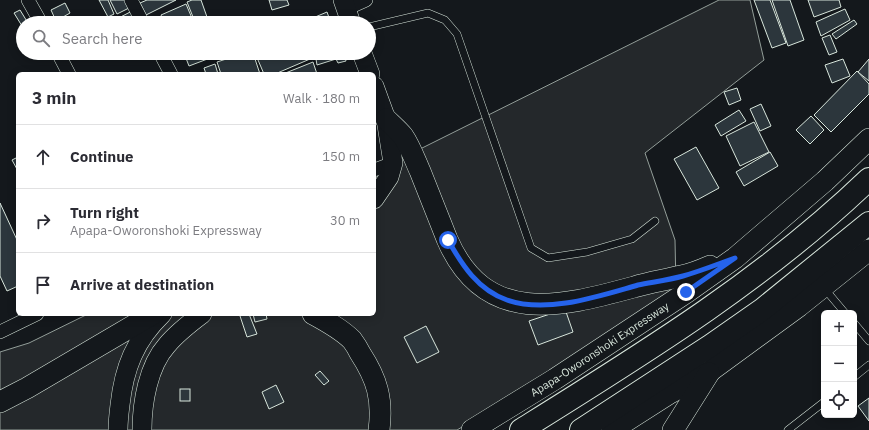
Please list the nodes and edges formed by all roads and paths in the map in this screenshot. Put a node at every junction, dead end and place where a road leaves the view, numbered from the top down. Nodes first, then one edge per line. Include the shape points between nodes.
1 (28, 0) edge
2 (130, 0) edge
3 (366, 0) edge
4 (347, 11) edge
5 (37, 16) edge
6 (139, 16) edge
7 (376, 25) edge
8 (62, 60) edge
9 (164, 60) edge
10 (365, 60) edge
11 (68, 72) edge
12 (170, 72) edge
13 (369, 72) edge
14 (376, 92) edge
15 (386, 119) junction
16 (869, 139) edge
17 (393, 163) junction
18 (376, 169) edge
19 (869, 179) edge
20 (377, 193) edge
21 (655, 221) dead end
22 (868, 224) edge
23 (869, 250) edge
24 (735, 258) junction
25 (816, 279) junction
26 (842, 310) edge
27 (33, 316) edge
28 (150, 316) edge
29 (160, 316) edge
30 (200, 316) edge
31 (317, 316) edge
32 (857, 327) edge
33 (0, 332) edge
34 (869, 341) edge
35 (869, 365) edge
36 (710, 371) junction
37 (857, 375) edge
38 (0, 402) edge
39 (821, 404) edge
40 (118, 430) edge
41 (142, 430) edge
42 (379, 430) edge
43 (472, 430) edge
44 (521, 430) edge
45 (581, 430) edge
46 (612, 430) edge
47 (673, 430) edge
48 (788, 430) edge

1 - 5 street
2 - 6 street
3 - 4 street
7 - 21 lane via 428,13 445,20 458,34 531,248 548,258 587,252 632,239
8 - 11 street
9 - 12 street
10 - 13 main road
14 - 15 main road
15 - 17 main road
15 - 24 main road via 403,136 460,263 476,280 506,300 525,304 574,301 682,276
16 - 24 main road, Apapa-Oworonshoki Expressway via 825,182
17 - 18 street
17 - 20 main road via 389,177
19 - 44 highway via 772,263 697,318
22 - 25 highway
23 - 25 main road
24 - 43 main road, Apapa-Oworonshoki Expressway via 555,379
25 - 26 lane
25 - 36 main road
25 - 45 highway via 763,309
27 - 33 street
28 - 38 main road
29 - 40 main road via 144,334 127,369
30 - 41 main road via 166,345 153,367 146,389
31 - 42 main road via 352,340 366,363 378,388 381,412
32 - 34 lane
35 - 37 lane
36 - 46 main road
36 - 47 main road
39 - 48 lane

